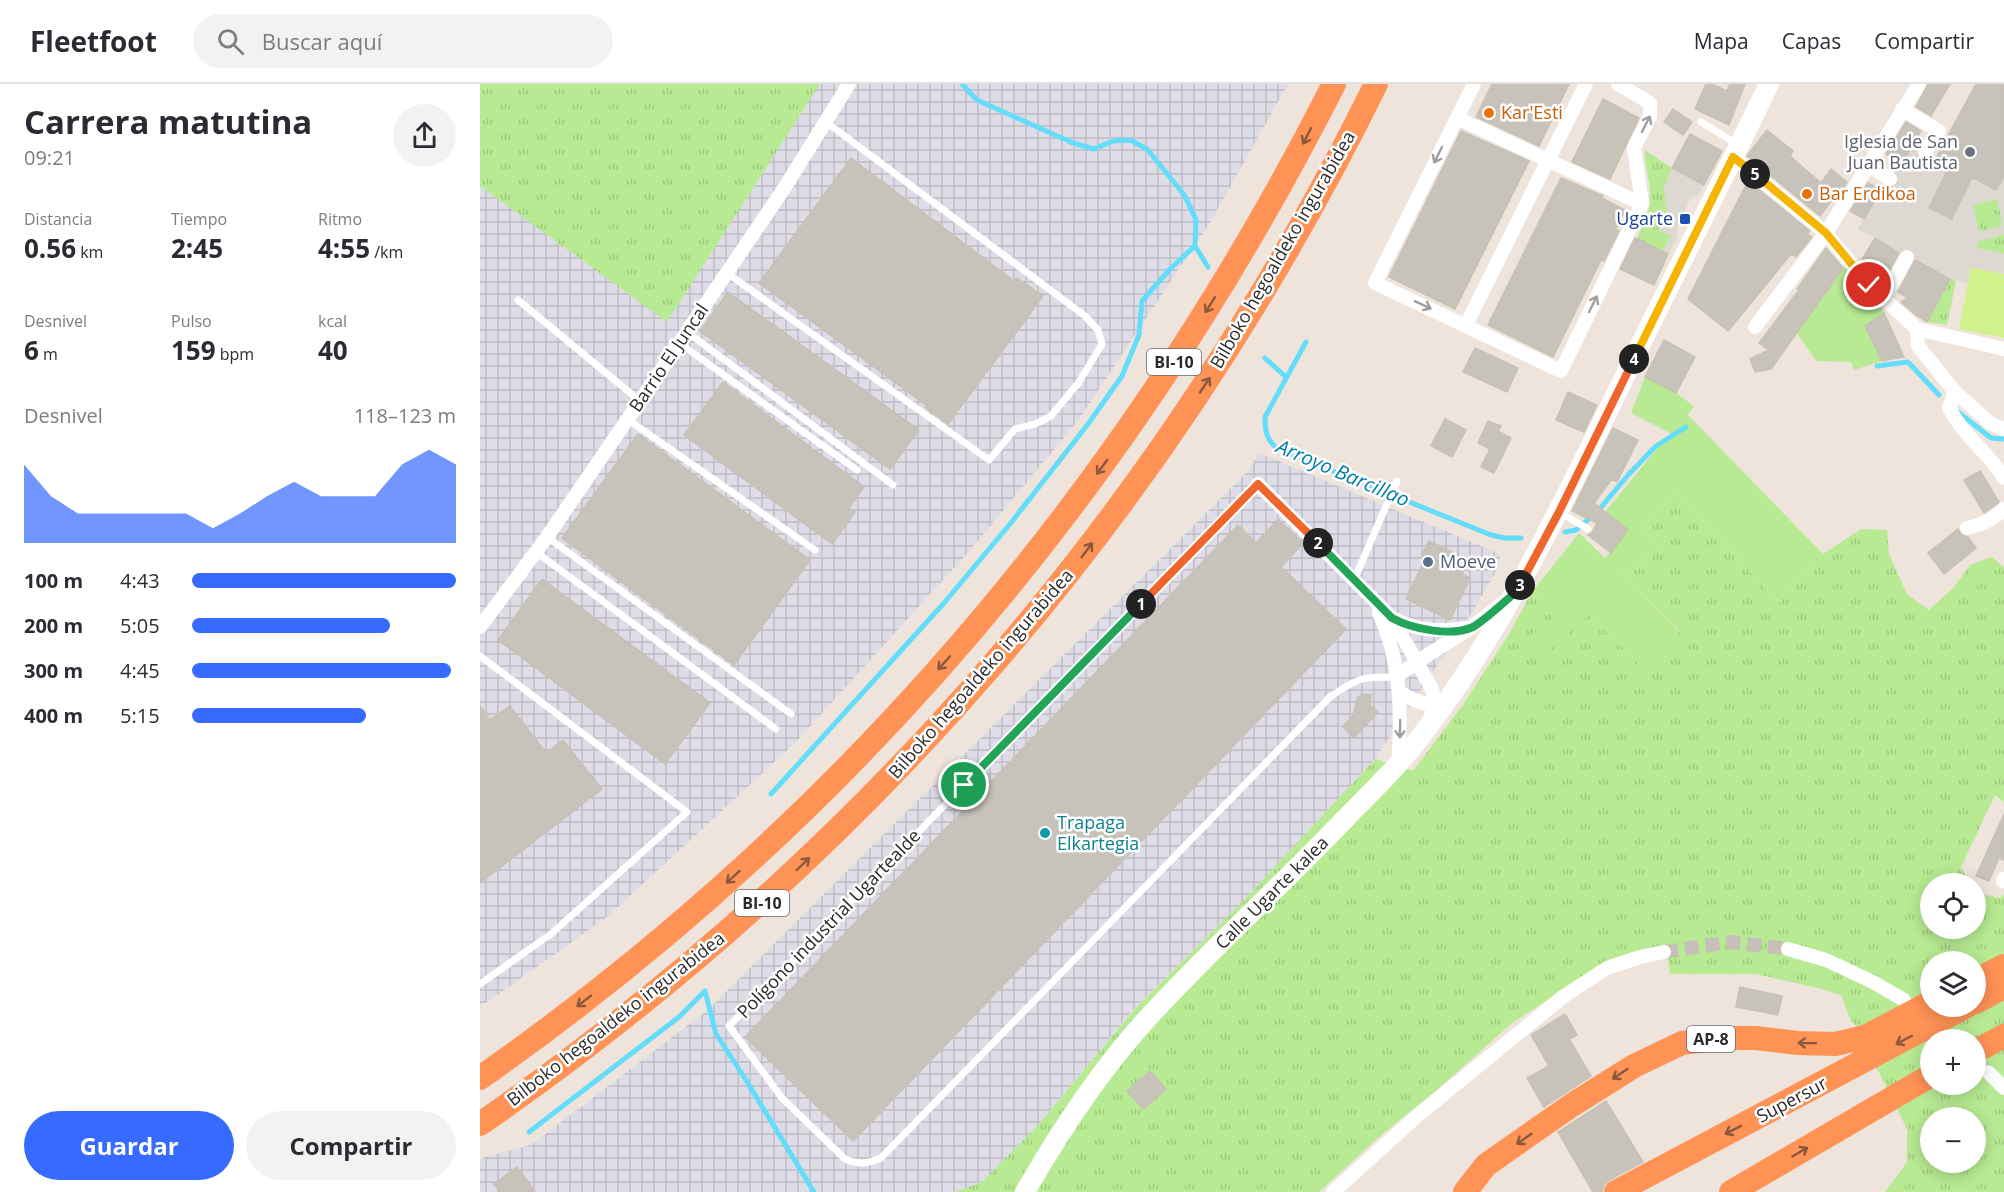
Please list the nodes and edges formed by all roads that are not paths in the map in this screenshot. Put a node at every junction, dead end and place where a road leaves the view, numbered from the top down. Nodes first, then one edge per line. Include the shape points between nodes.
1 (849, 84) edge
2 (1334, 84) edge
3 (1377, 84) edge
4 (1474, 84) edge
5 (1586, 84) edge
6 (1618, 84) edge
7 (1768, 84) edge
8 (1919, 84) edge
9 (1902, 109) junction
10 (1457, 118) junction
11 (826, 122) junction
12 (1701, 122) dead end
13 (1736, 151) junction
14 (1926, 152) dead end
15 (1548, 159) junction
16 (1868, 165) junction
17 (1890, 179) dead end
18 (1642, 204) junction
19 (1826, 233) junction
20 (1907, 257) dead end
21 (727, 273) junction
22 (1884, 298) junction
23 (518, 300) dead end
24 (1466, 326) junction
25 (1755, 327) dead end
26 (1917, 329) junction
27 (683, 338) junction
28 (2004, 349) edge
29 (1955, 392) junction
30 (640, 401) junction
31 (627, 419) junction
32 (2004, 429) edge
33 (857, 470) dead end
34 (2004, 478) edge
35 (1397, 481) dead end
36 (1258, 484) joint
37 (893, 485) dead end
38 (2004, 509) edge
39 (1559, 512) junction
40 (1967, 528) dead end
41 (1588, 529) dead end
42 (547, 537) junction
43 (815, 550) dead end
44 (536, 552) junction
45 (1354, 580) junction
46 (1516, 592) junction
47 (1372, 597) junction
48 (1392, 618) junction
49 (480, 627) edge
50 (1472, 627) junction
51 (480, 656) edge
52 (1474, 660) junction
53 (1416, 663) junction
54 (1396, 677) junction
55 (1399, 693) junction
56 (1435, 703) junction
57 (791, 714) dead end
58 (776, 729) dead end
59 (1412, 748) junction
60 (1398, 765) junction
61 (1788, 949) tunnel mouth
62 (1664, 952) tunnel mouth
63 (2004, 966) edge
64 (1986, 975) edge
65 (480, 984) edge
66 (2004, 987) edge
67 (1986, 997) edge
68 (1904, 1000) dead end
69 (1920, 1010) edge
70 (1940, 1017) edge
71 (2004, 1036) edge
72 (1871, 1045) junction
73 (1986, 1046) edge
74 (1988, 1072) tunnel mouth
75 (480, 1078) edge
76 (1920, 1082) edge
77 (2004, 1088) edge
78 (480, 1124) edge
79 (1025, 1192) edge
80 (1333, 1192) edge
81 (1465, 1192) edge
82 (1616, 1192) edge
83 (1731, 1192) edge

1 - 11 street, Barrio El Juncal
2 -> 75 highway, Bilboko hegoaldeko ingurabidea / BI-10 via 1260,224 1184,348 1078,500 983,620 856,759 737,874 628,966
78 -> 3 highway, Bilboko hegoaldeko ingurabidea / BI-10 via 643,1003 754,909 868,800 1038,614 1182,419 1270,280
4 - 10 street
5 - 15 street
18 -> 6 street via 1634,148 1650,116 1650,103
7 - 13 street, Calle Ugarte kalea
8 - 9 street
9 - 14 street via 1939,131
9 - 16 street
10 - 15 street
10 -> 24 street via 1375,283
11 - 21 street, Barrio El Juncal
11 - 21 lane via 1085,316 1098,330 1102,344 1079,382 1051,416 1015,429 989,460
12 - 13 lane
13 - 19 street
13 - 39 street, Calle Ugarte kalea
15 - 18 street
15 - 24 street
16 - 17 street
16 - 19 street
24 -> 18 street via 1561,371
19 - 22 street
19 - 25 street
20 - 22 street
21 - 27 street, Barrio El Juncal
22 - 26 street
23 - 30 lane
26 - 28 street
26 - 29 street via 1918,346
27 - 30 street, Barrio El Juncal
27 - 33 lane
27 - 37 lane
29 - 32 street via 1989,423
29 - 34 street via 1949,407 1956,422
30 - 31 street, Barrio El Juncal
31 - 42 street, Barrio El Juncal
31 - 43 lane
35 - 45 lane
36 - 45 street, Polígono industrial Ugartealde
36 - 54 lane, Polígono industrial Ugartealde via 729,1026 782,1098 845,1159 868,1164 881,1158 1330,697 1365,677
38 - 40 street via 1981,525
39 - 41 lane
39 - 46 street, Calle Ugarte kalea
42 - 44 street, Barrio El Juncal
42 - 57 lane
44 - 49 street, Barrio El Juncal
44 - 58 lane
45 - 47 street, Polígono industrial Ugartealde
46 - 50 street
46 - 52 street, Calle Ugarte kalea
47 - 48 street, Polígono industrial Ugartealde
47 - 54 street, Polígono industrial Ugartealde via 1388,633
48 - 50 street, Polígono industrial Ugartealde via 1434,631
48 - 53 street, Polígono industrial Ugartealde
50 - 53 street
51 - 65 lane via 687,812 551,934
52 - 56 street via 1447,695
52 - 59 street, Calle Ugarte kalea
53 - 54 street
53 - 56 street, Polígono industrial Ugartealde via 1432,689
54 - 55 street, Polígono industrial Ugartealde
55 - 56 street via 1425,704
55 -> 60 street, Polígono industrial Ugartealde
56 - 59 street
59 - 60 street, Calle Ugarte kalea
60 - 79 street, Calle Ugarte kalea via 1143,1024 1062,1129
61 - 68 street via 1826,960
62 - 80 street via 1607,968 1564,996 1416,1116
63 - 64 highway
66 - 67 highway
69 - 72 highway, AP-8
70 -> 72 highway, Supersur / AP-8
71 - 73 highway
72 -> 81 highway, AP-8 via 1756,1038 1682,1043 1634,1066 1572,1105 1486,1165
72 -> 82 highway, Supersur / AP-8
74 - 77 street
83 -> 76 highway

